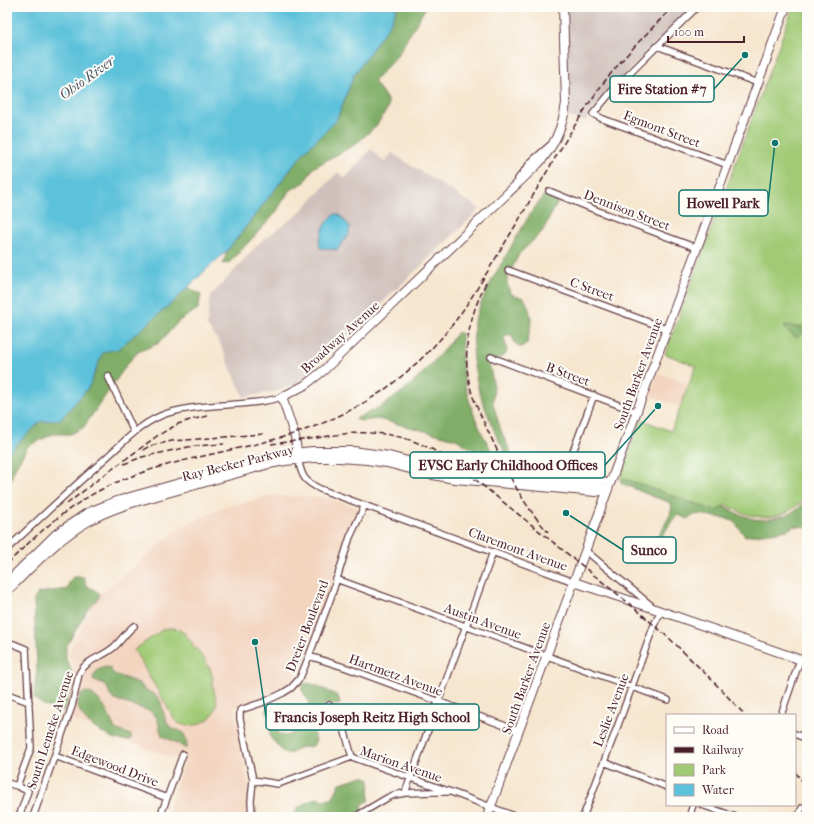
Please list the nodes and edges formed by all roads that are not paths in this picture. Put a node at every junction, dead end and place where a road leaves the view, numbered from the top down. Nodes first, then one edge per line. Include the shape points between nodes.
1 (563, 7) edge
2 (698, 7) edge
3 (786, 7) edge
4 (658, 46) junction
5 (758, 83) junction
6 (728, 165) junction
7 (549, 191) dead end
8 (697, 248) junction
9 (508, 270) dead end
10 (667, 329) junction
11 (491, 357) dead end
12 (108, 376) dead end
13 (594, 395) junction
14 (282, 397) junction
15 (637, 412) junction
16 (134, 432) junction
17 (298, 456) junction
18 (554, 472) dead end
19 (564, 476) junction
20 (610, 486) junction
21 (365, 505) junction
22 (7, 549) edge
23 (586, 551) junction
24 (493, 552) junction
25 (336, 579) junction
26 (7, 582) edge
27 (574, 582) junction
28 (7, 591) edge
29 (658, 610) junction
30 (134, 626) dead end
31 (466, 626) junction
32 (11, 643) dead end
33 (309, 656) junction
34 (547, 656) junction
35 (803, 661) edge
36 (632, 687) junction
37 (7, 694) edge
38 (668, 700) dead end
39 (29, 702) junction
40 (438, 702) junction
41 (329, 705) dead end
42 (781, 714) edge
43 (519, 731) junction
44 (796, 734) edge
45 (807, 739) edge
46 (183, 754) dead end
47 (55, 756) junction
48 (352, 757) junction
49 (604, 762) junction
50 (411, 778) junction
51 (253, 780) junction
52 (7, 783) edge
53 (17, 786) junction
54 (666, 787) edge
55 (405, 792) junction
56 (450, 792) junction
57 (167, 798) junction
58 (694, 806) edge
59 (705, 806) edge
60 (491, 807) junction
61 (802, 808) dead end
62 (19, 817) edge
63 (33, 817) edge
64 (160, 817) edge
65 (252, 817) edge
66 (355, 817) edge
67 (487, 817) edge
68 (517, 817) edge
69 (582, 817) edge
70 (689, 817) edge
71 (736, 817) edge
72 (798, 817) edge

1 - 14 main road, Broadway Avenue via 566,103 564,117 555,140 543,159 323,371 305,385
2 - 4 street
3 - 5 main road, South Barker Avenue
4 - 5 street
4 - 6 street, Egmont Street via 612,91 593,114
5 - 6 main road, South Barker Avenue
6 - 8 main road, South Barker Avenue
7 - 8 street, Dennison Street
8 - 10 main road, South Barker Avenue
9 - 10 street, C Street
10 - 15 main road, South Barker Avenue
11 - 13 street, B Street
12 - 16 street
13 - 15 street, B Street
13 - 19 street
14 - 16 street, Broadway Avenue via 173,412
14 - 17 main road, Claremont Avenue via 295,437
15 - 20 main road, South Barker Avenue
16 - 22 street, Broadway Avenue
17 - 20 main road, Ray Becker Parkway via 326,450 368,453 456,472
17 - 21 street, Claremont Avenue via 303,477 311,485
17 - 26 main road, Ray Becker Parkway via 268,458 192,478 99,508 56,534
17 - 28 main road, Ray Becker Parkway via 132,503 102,514 61,540
18 - 19 street
19 - 20 street
20 - 23 main road, South Barker Avenue
21 - 24 street, Claremont Avenue
21 - 25 street, Dreier Boulevard via 350,537
23 - 27 main road, South Barker Avenue
23 - 29 street
24 - 27 street, Claremont Avenue
24 - 31 street
25 - 31 street, Austin Avenue
25 - 33 street, Dreier Boulevard
27 - 29 main road, Claremont Avenue
27 - 34 main road, South Barker Avenue
29 - 35 main road, Claremont Avenue
29 - 36 street, Leslie Avenue
30 - 47 street, South Lemcke Avenue via 109,652 92,660 81,670
31 - 34 street, Austin Avenue
31 - 40 street
32 - 39 street via 26,649
33 - 40 street, Hartmetz Avenue
33 - 51 street, Dreier Boulevard via 300,678 291,688 275,698 240,710
34 - 36 street, Austin Avenue
34 - 43 main road, South Barker Avenue
35 - 42 street
36 - 38 street, Austin Avenue
36 - 49 street, Leslie Avenue
37 - 39 street
39 - 53 street via 30,748
40 - 43 street, Hartmetz Avenue
40 - 50 street
41 - 48 street via 343,726
43 - 60 main road, South Barker Avenue
44 - 45 street
46 - 57 street
47 - 57 street, Edgewood Drive
47 - 63 street, South Lemcke Avenue
48 - 50 street, Marion Avenue
48 - 51 street, Marion Avenue via 278,784
49 - 54 street
49 - 69 street, Leslie Avenue
50 - 55 street
50 - 56 street, Marion Avenue
51 - 65 street, Dreier Boulevard
52 - 53 street
53 - 62 street via 28,791
55 - 56 street, Marion Avenue
55 - 66 street, Marion Avenue via 387,798
56 - 60 street, Marion Avenue
57 - 64 street
58 - 70 street
59 - 71 street
60 - 67 main road, South Barker Avenue
60 - 68 street, Marion Avenue
61 - 72 street

